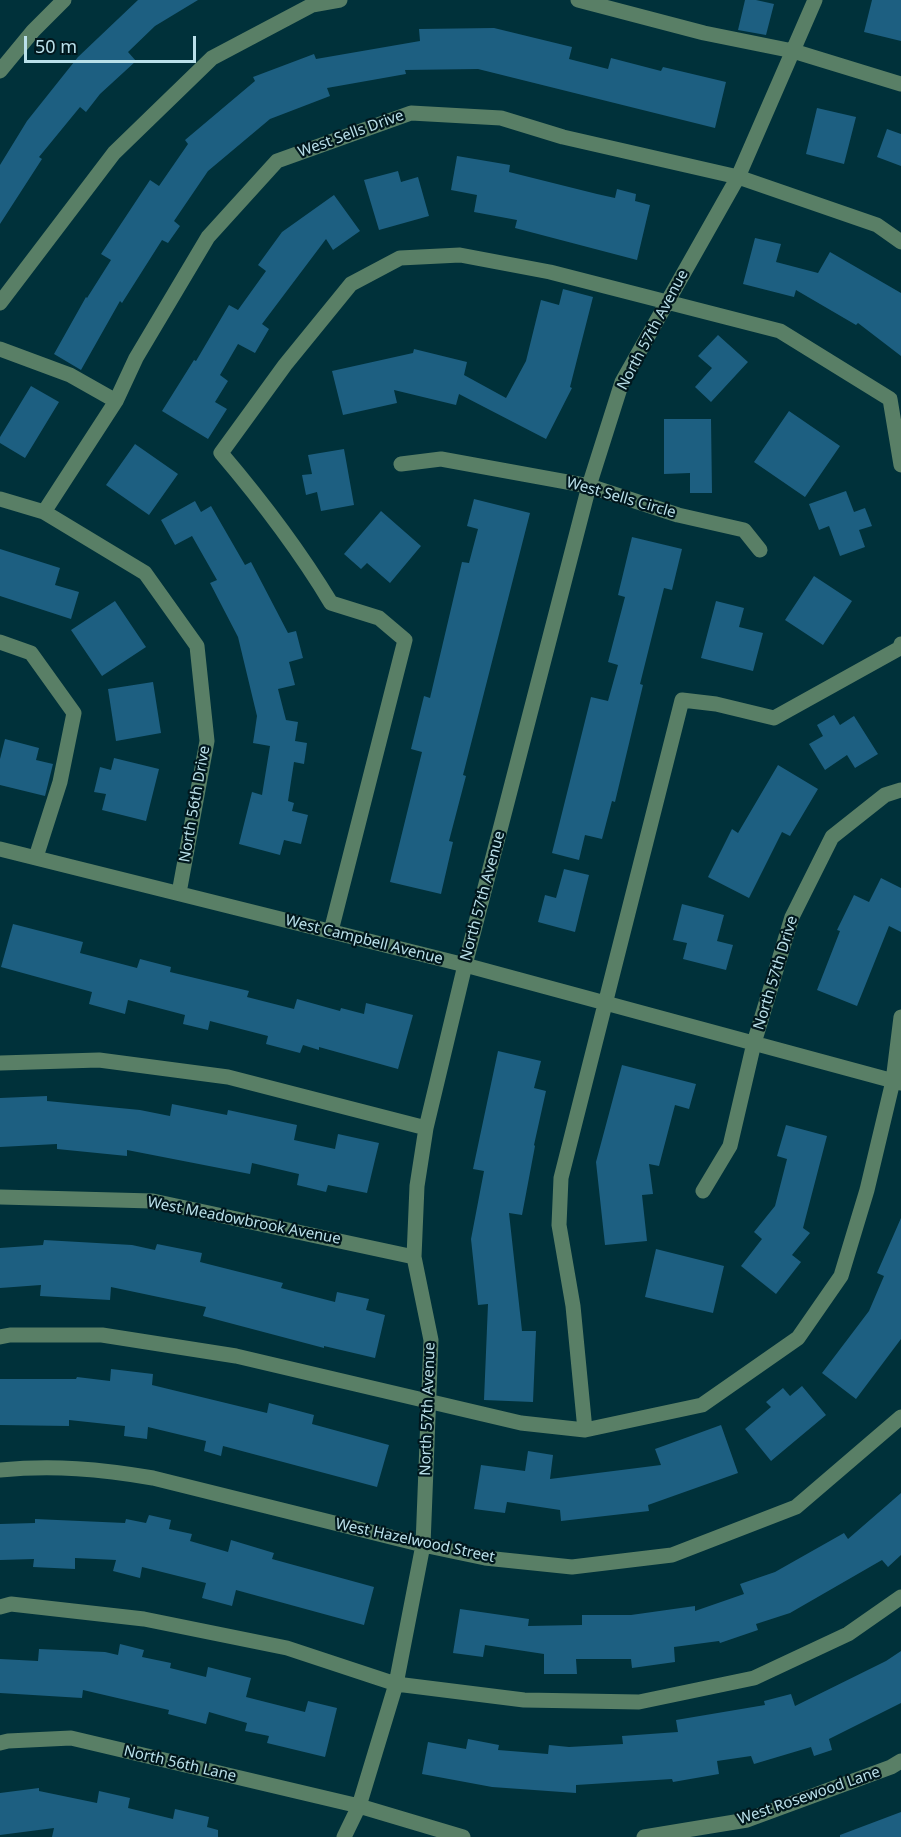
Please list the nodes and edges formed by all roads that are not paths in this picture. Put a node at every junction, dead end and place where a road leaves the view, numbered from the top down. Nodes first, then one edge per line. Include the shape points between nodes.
1 (64, 0) edge
2 (340, 0) edge
3 (578, 0) edge
4 (815, 0) edge
5 (793, 51) junction
6 (0, 71) edge
7 (901, 84) edge
8 (738, 177) junction
9 (901, 242) edge
10 (667, 302) junction
11 (0, 303) edge
12 (0, 349) edge
13 (116, 401) junction
14 (401, 464) dead end
15 (901, 465) edge
16 (590, 486) junction
17 (0, 499) edge
18 (44, 512) junction
19 (760, 550) dead end
20 (0, 642) edge
21 (901, 644) edge
22 (901, 790) edge
23 (0, 849) edge
24 (36, 857) junction
25 (179, 893) junction
26 (331, 931) junction
27 (465, 965) junction
28 (605, 1003) junction
29 (901, 1017) edge
30 (754, 1043) junction
31 (0, 1063) edge
32 (897, 1082) edge
33 (426, 1128) junction
34 (703, 1191) dead end
35 (0, 1197) edge
36 (414, 1257) junction
37 (0, 1336) edge
38 (429, 1401) junction
39 (901, 1417) edge
40 (585, 1430) junction
41 (0, 1470) edge
42 (423, 1545) junction
43 (901, 1597) edge
44 (0, 1607) edge
45 (396, 1684) junction
46 (0, 1743) edge
47 (901, 1761) edge
48 (359, 1806) junction
49 (344, 1837) edge
50 (463, 1837) edge
51 (644, 1837) edge

1 - 6 street
2 - 11 street via 312,5 212,58 114,153
3 - 5 street via 704,33
4 - 5 street, North 57th Avenue
5 - 7 street
5 - 8 street, North 57th Avenue
8 - 9 street, West Sells Drive via 877,225
8 - 10 street, North 57th Avenue
8 - 13 street, West Sells Drive via 501,118 411,113 399,117 277,161 208,237 136,358
10 - 15 street via 780,331 890,399
10 - 16 street, North 57th Avenue via 622,382
10 - 26 street via 550,272 460,255 400,258 351,284 285,365 222,453 305,562 331,603 379,618 405,640
12 - 13 street via 70,375
13 - 18 street, West Sells Drive
14 - 16 street, West Sells Circle via 441,459
16 - 19 street, West Sells Circle via 678,515 744,530
16 - 27 street, North 57th Avenue
17 - 18 street, North 56th Drive
18 - 25 street, North 56th Drive via 145,573 197,646 207,741
20 - 24 street via 31,653 74,713 60,782
21 - 28 street via 774,718 682,700
22 - 30 street, North 57th Drive via 885,795 832,837 792,917
23 - 24 street, West Campbell Avenue
24 - 25 street, West Campbell Avenue
25 - 26 street, West Campbell Avenue
26 - 27 street, West Campbell Avenue
27 - 28 street, West Campbell Avenue
27 - 33 street, North 57th Avenue
28 - 30 street, West Campbell Avenue
28 - 40 street via 561,1178 559,1224 573,1306
29 - 32 street
30 - 32 street, West Campbell Avenue
30 - 34 street, North 57th Drive via 730,1146
31 - 33 street via 99,1060 228,1077
32 - 40 street via 842,1276 798,1338 702,1405
33 - 36 street, North 57th Avenue via 417,1186
35 - 36 street, West Meadowbrook Avenue via 153,1200
36 - 38 street, North 57th Avenue via 431,1340
37 - 38 street via 102,1335 236,1356
38 - 40 street via 521,1423
38 - 42 street, North 57th Avenue
39 - 42 street, West Hazelwood Street via 796,1508 672,1555 572,1567 484,1558
41 - 42 street, West Hazelwood Street via 58,1466 108,1470
42 - 45 street, North 57th Avenue
43 - 45 street via 848,1634 754,1678 639,1702 524,1700
44 - 45 street via 11,1604 144,1618 287,1648
45 - 48 street, North 57th Avenue
46 - 48 street, North 56th Lane via 70,1738
47 - 51 street, West Rosewood Lane via 747,1820
48 - 49 street, North 57th Avenue
48 - 50 street

